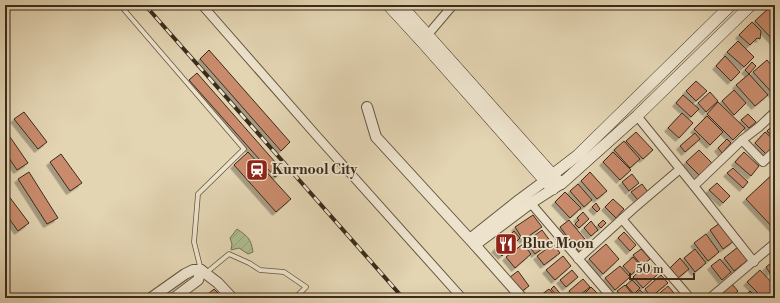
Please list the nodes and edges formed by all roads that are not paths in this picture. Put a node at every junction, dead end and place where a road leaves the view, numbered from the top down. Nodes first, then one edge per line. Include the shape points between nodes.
1 (120, 5) edge
2 (202, 5) edge
3 (388, 5) edge
4 (401, 5) edge
5 (453, 5) edge
6 (731, 5) edge
7 (751, 5) edge
8 (425, 39) junction
9 (367, 107) dead end
10 (775, 112) edge
11 (637, 116) junction
12 (742, 140) junction
13 (775, 150) edge
14 (680, 169) junction
15 (548, 178) junction
16 (694, 186) junction
17 (557, 187) junction
18 (528, 199) junction
19 (622, 219) junction
20 (473, 242) junction
21 (775, 243) edge
22 (578, 259) junction
23 (754, 262) junction
24 (203, 272) junction
25 (151, 298) edge
26 (174, 298) edge
27 (232, 298) edge
28 (295, 298) edge
29 (462, 298) edge
30 (522, 298) edge
31 (612, 298) edge
32 (690, 298) edge
33 (710, 298) edge

1 - 24 lane via 244,149 198,194 194,242
2 - 29 street
3 - 8 main road
4 - 8 main road
5 - 8 street
6 - 15 main road via 578,155
7 - 11 main road
8 - 15 main road
9 - 20 street via 376,137
10 - 12 street
11 - 14 street
11 - 17 main road
12 - 13 street via 763,162
12 - 16 street
14 - 16 street
14 - 19 street
15 - 17 main road
15 - 18 street
16 - 23 street
17 - 18 street
18 - 20 street
18 - 22 street
19 - 22 street
19 - 32 street
20 - 30 street
21 - 23 street
22 - 31 street
23 - 33 street
24 - 25 street via 193,270 185,274
24 - 26 street via 198,280
24 - 27 street
24 - 28 lane via 229,254 260,270 284,272 306,287

